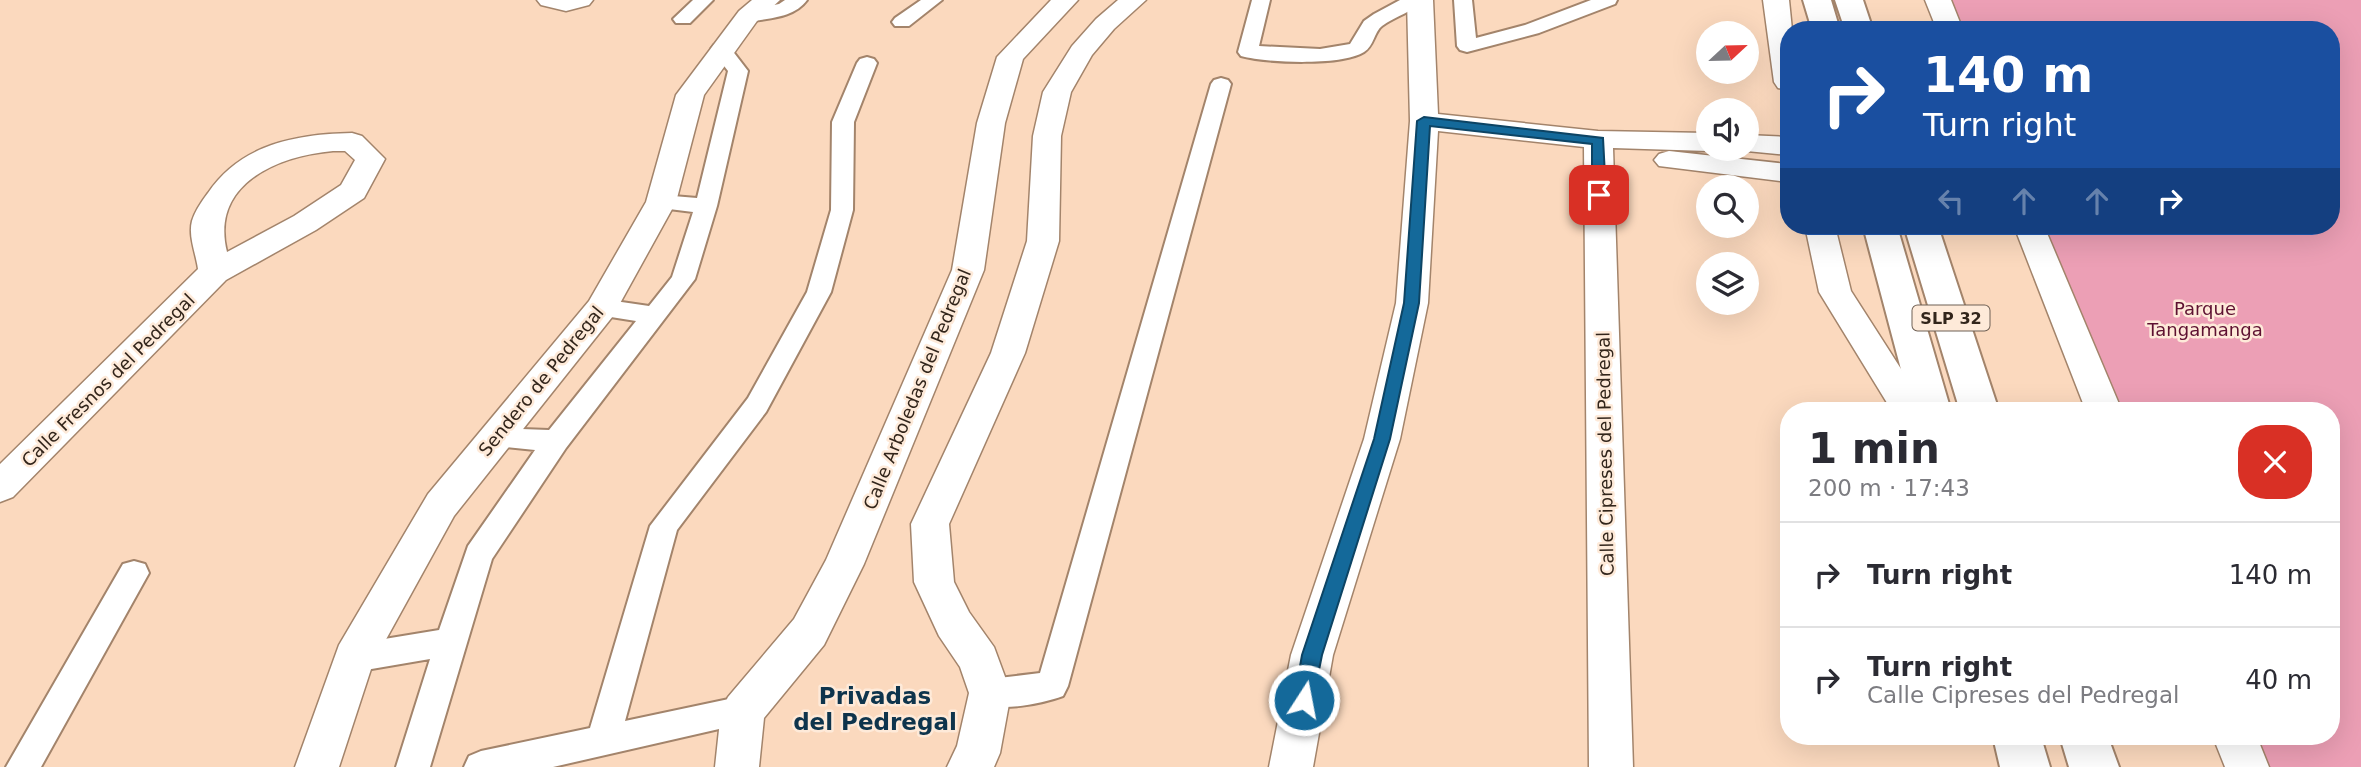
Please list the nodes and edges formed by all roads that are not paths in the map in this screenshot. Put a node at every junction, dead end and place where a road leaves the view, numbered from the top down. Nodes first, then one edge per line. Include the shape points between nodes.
1 (550, 0) edge
2 (580, 0) edge
3 (704, 0) edge
4 (798, 0) edge
5 (933, 0) edge
6 (1065, 0) edge
7 (1133, 0) edge
8 (1261, 0) edge
9 (1374, 0) edge
10 (1414, 0) edge
11 (1420, 0) edge
12 (1464, 0) edge
13 (1608, 0) edge
14 (1776, 0) edge
15 (1817, 0) edge
16 (1849, 0) edge
17 (1938, 0) edge
18 (758, 8) edge
19 (683, 19) dead end
20 (1823, 21) edge
21 (1856, 21) edge
22 (1946, 21) edge
23 (902, 22) dead end
24 (1370, 26) junction
25 (1780, 35) edge
26 (1466, 46) joint
27 (721, 49) junction
28 (867, 63) dead end
29 (1221, 84) dead end
30 (690, 94) junction
31 (731, 100) junction
32 (1424, 121) junction
33 (1598, 140) junction
34 (1696, 141) edge
35 (1759, 145) edge
36 (1780, 146) edge
37 (1780, 172) edge
38 (662, 202) junction
39 (706, 206) junction
40 (1822, 235) edge
41 (1883, 235) edge
42 (1924, 235) edge
43 (2033, 235) edge
44 (215, 272) junction
45 (601, 309) junction
46 (654, 315) junction
47 (1904, 402) edge
48 (1930, 402) edge
49 (1977, 402) edge
50 (2100, 402) edge
51 (495, 438) junction
52 (556, 441) junction
53 (0, 487) edge
54 (134, 573) dead end
55 (452, 642) junction
56 (354, 658) junction
57 (990, 694) junction
58 (743, 711) junction
59 (603, 741) junction
60 (2019, 745) edge
61 (2087, 745) edge
62 (2238, 745) edge
63 (23, 767) edge
64 (317, 767) edge
65 (413, 767) edge
66 (481, 767) edge
67 (737, 767) edge
68 (970, 767) edge
69 (1291, 767) edge
70 (1611, 767) edge
71 (2025, 767) edge
72 (2094, 767) edge
73 (2247, 767) edge

1 - 2 street
3 - 19 street
4 - 18 street via 785,9
5 - 23 street
6 - 58 street, Calle Arboledas del Pedregal via 1010,57 991,122 968,270 844,564 809,632
7 - 57 street via 1081,52 1057,92 1047,136 1043,241 1008,353 930,524 934,582 954,624 979,660
8 - 24 street via 1248,51 1348,52 1363,44
9 - 24 street
10 - 24 street
11 - 32 street
12 - 26 street
13 - 26 street via 1532,29
14 - 25 street
15 - 20 highway
16 - 21 highway
17 - 22 street
18 - 27 street, Sendero de Pedregal
27 - 30 street, Sendero de Pedregal
27 - 31 street via 738,71
28 - 59 street via 843,122 842,210 818,292 757,405 664,526
29 - 57 street via 1052,686
30 - 31 street
30 - 38 street, Sendero de Pedregal
31 - 39 street
32 - 33 street
32 - 69 street via 1412,303 1382,439 1312,655
33 - 34 street
33 - 37 street via 1645,157
33 - 70 street, Calle Cipreses del Pedregal
35 - 36 street
38 - 39 street
38 - 45 street, Sendero de Pedregal
39 - 46 street via 683,279
40 - 47 street via 1835,292
41 - 48 highway, SLP 32
42 - 49 highway, SLP 32
43 - 50 street
44 - 44 street, Calle Fresnos del Pedregal via 353,191 370,159 352,142 322,141 280,150 246,168 224,190 207,222
44 - 53 street, Calle Fresnos del Pedregal
45 - 46 street
45 - 51 street, Sendero de Pedregal
46 - 52 street
51 - 52 street
51 - 56 street, Sendero de Pedregal via 441,505
52 - 55 street via 478,555
54 - 63 street
55 - 56 street
55 - 65 street
56 - 64 street, Sendero de Pedregal
57 - 68 street via 978,753
58 - 59 street
58 - 67 street
59 - 66 street
60 - 71 highway
61 - 72 highway
62 - 73 street

